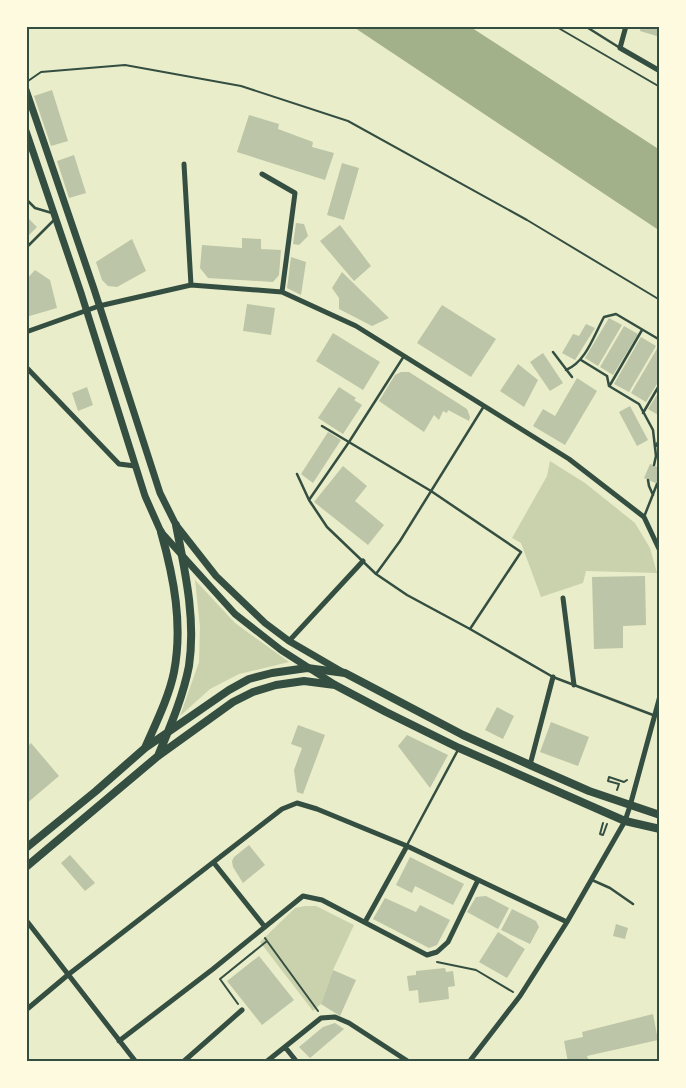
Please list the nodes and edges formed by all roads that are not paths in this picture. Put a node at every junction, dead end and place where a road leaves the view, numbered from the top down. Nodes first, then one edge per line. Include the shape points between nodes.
1 (585, 26) edge
2 (626, 26) edge
3 (620, 48) junction
4 (660, 71) edge
5 (26, 90) edge
6 (26, 131) edge
7 (184, 164) dead end
8 (262, 174) dead end
9 (26, 199) edge
10 (54, 216) junction
11 (26, 248) edge
12 (191, 285) junction
13 (282, 292) junction
14 (100, 306) junction
15 (86, 310) junction
16 (642, 330) junction
17 (26, 332) edge
18 (660, 340) edge
19 (554, 352) dead end
20 (404, 356) junction
21 (581, 360) junction
22 (26, 367) edge
23 (566, 370) junction
24 (572, 377) dead end
25 (660, 384) edge
26 (610, 386) junction
27 (484, 406) junction
28 (643, 413) junction
29 (322, 426) dead end
30 (660, 438) edge
31 (349, 442) junction
32 (655, 447) junction
33 (656, 456) junction
34 (660, 460) edge
35 (135, 466) junction
36 (654, 466) dead end
37 (297, 474) dead end
38 (648, 480) dead end
39 (658, 484) dead end
40 (431, 491) junction
41 (653, 495) junction
42 (309, 500) junction
43 (644, 517) junction
44 (176, 525) junction
45 (160, 532) junction
46 (660, 551) edge
47 (182, 558) junction
48 (363, 561) junction
49 (376, 574) junction
50 (563, 598) dead end
51 (470, 629) junction
52 (289, 641) junction
53 (307, 668) junction
54 (344, 673) junction
55 (554, 677) junction
56 (335, 685) junction
57 (574, 685) junction
58 (660, 696) edge
59 (655, 716) junction
60 (168, 732) junction
61 (145, 748) junction
62 (459, 748) junction
63 (158, 756) junction
64 (530, 765) junction
65 (630, 806) junction
66 (660, 815) edge
67 (625, 821) junction
68 (660, 829) edge
69 (407, 846) junction
70 (26, 848) edge
71 (26, 855) edge
72 (214, 863) junction
73 (29, 864) edge
74 (478, 880) junction
75 (592, 880) junction
76 (633, 904) dead end
77 (26, 920) edge
78 (366, 922) junction
79 (567, 922) junction
80 (265, 927) junction
81 (69, 974) junction
82 (26, 1010) edge
83 (242, 1010) road end
84 (119, 1041) junction
85 (285, 1047) junction
86 (136, 1062) edge
87 (183, 1062) edge
88 (266, 1062) edge
89 (297, 1062) edge
90 (409, 1062) edge
91 (469, 1062) edge

1 - 3 lane
2 - 3 street
3 - 4 street
5 - 14 main road
6 - 10 main road
7 - 12 street
8 - 13 street via 295,192
9 - 10 lane via 35,208
10 - 11 lane
10 - 15 main road
12 - 13 street
12 - 14 street
13 - 20 street via 356,326
14 - 15 street
14 - 44 main road via 160,493
15 - 17 street
15 - 35 main road
16 - 18 lane
16 - 21 lane via 616,314 604,316
16 - 26 lane
19 - 23 lane
20 - 27 street
20 - 31 lane
21 - 23 lane
21 - 26 lane via 607,376
22 - 35 street via 101,449 119,464
23 - 24 lane
25 - 28 lane
26 - 28 lane via 639,404
27 - 40 lane
27 - 43 street via 569,459
28 - 32 lane via 653,430
29 - 31 lane
30 - 32 lane
31 - 40 lane
31 - 42 lane
32 - 33 lane
33 - 34 lane
33 - 36 lane
35 - 45 main road
37 - 42 lane
38 - 41 lane
39 - 41 lane
40 - 49 lane
40 - 51 lane via 521,552
41 - 43 lane
42 - 48 lane via 327,527
43 - 46 street
44 - 47 main road
44 - 52 main road via 223,583
45 - 47 main road
45 - 61 main road via 176,594 178,640 174,674
47 - 53 main road via 235,614
47 - 60 main road via 189,592 191,636 188,666
48 - 49 lane
48 - 52 street
49 - 51 lane
50 - 57 street
51 - 55 lane
52 - 54 main road
53 - 54 main road
53 - 56 main road
53 - 60 main road via 249,680
54 - 64 main road via 463,735
55 - 57 lane
55 - 64 street
56 - 62 main road
56 - 63 main road via 304,681 253,692 233,702
57 - 59 lane
58 - 59 street
59 - 65 street
60 - 61 main road
60 - 63 main road
61 - 70 main road
62 - 67 main road
62 - 69 lane
63 - 73 main road
64 - 65 main road via 589,792
65 - 66 main road
65 - 67 street
67 - 68 main road
67 - 75 street
69 - 72 street via 297,803 282,810
69 - 74 street
69 - 78 street
71 - 73 main road
72 - 80 street
72 - 81 street
74 - 78 street via 448,942 437,952 427,955
74 - 79 street
75 - 76 lane
75 - 79 street
77 - 81 street
78 - 80 street via 322,900 303,896
79 - 91 street via 520,996
80 - 84 street
81 - 82 street
81 - 84 street
83 - 87 street
84 - 86 street
85 - 88 street
85 - 89 street
85 - 90 street via 322,1018 336,1017

